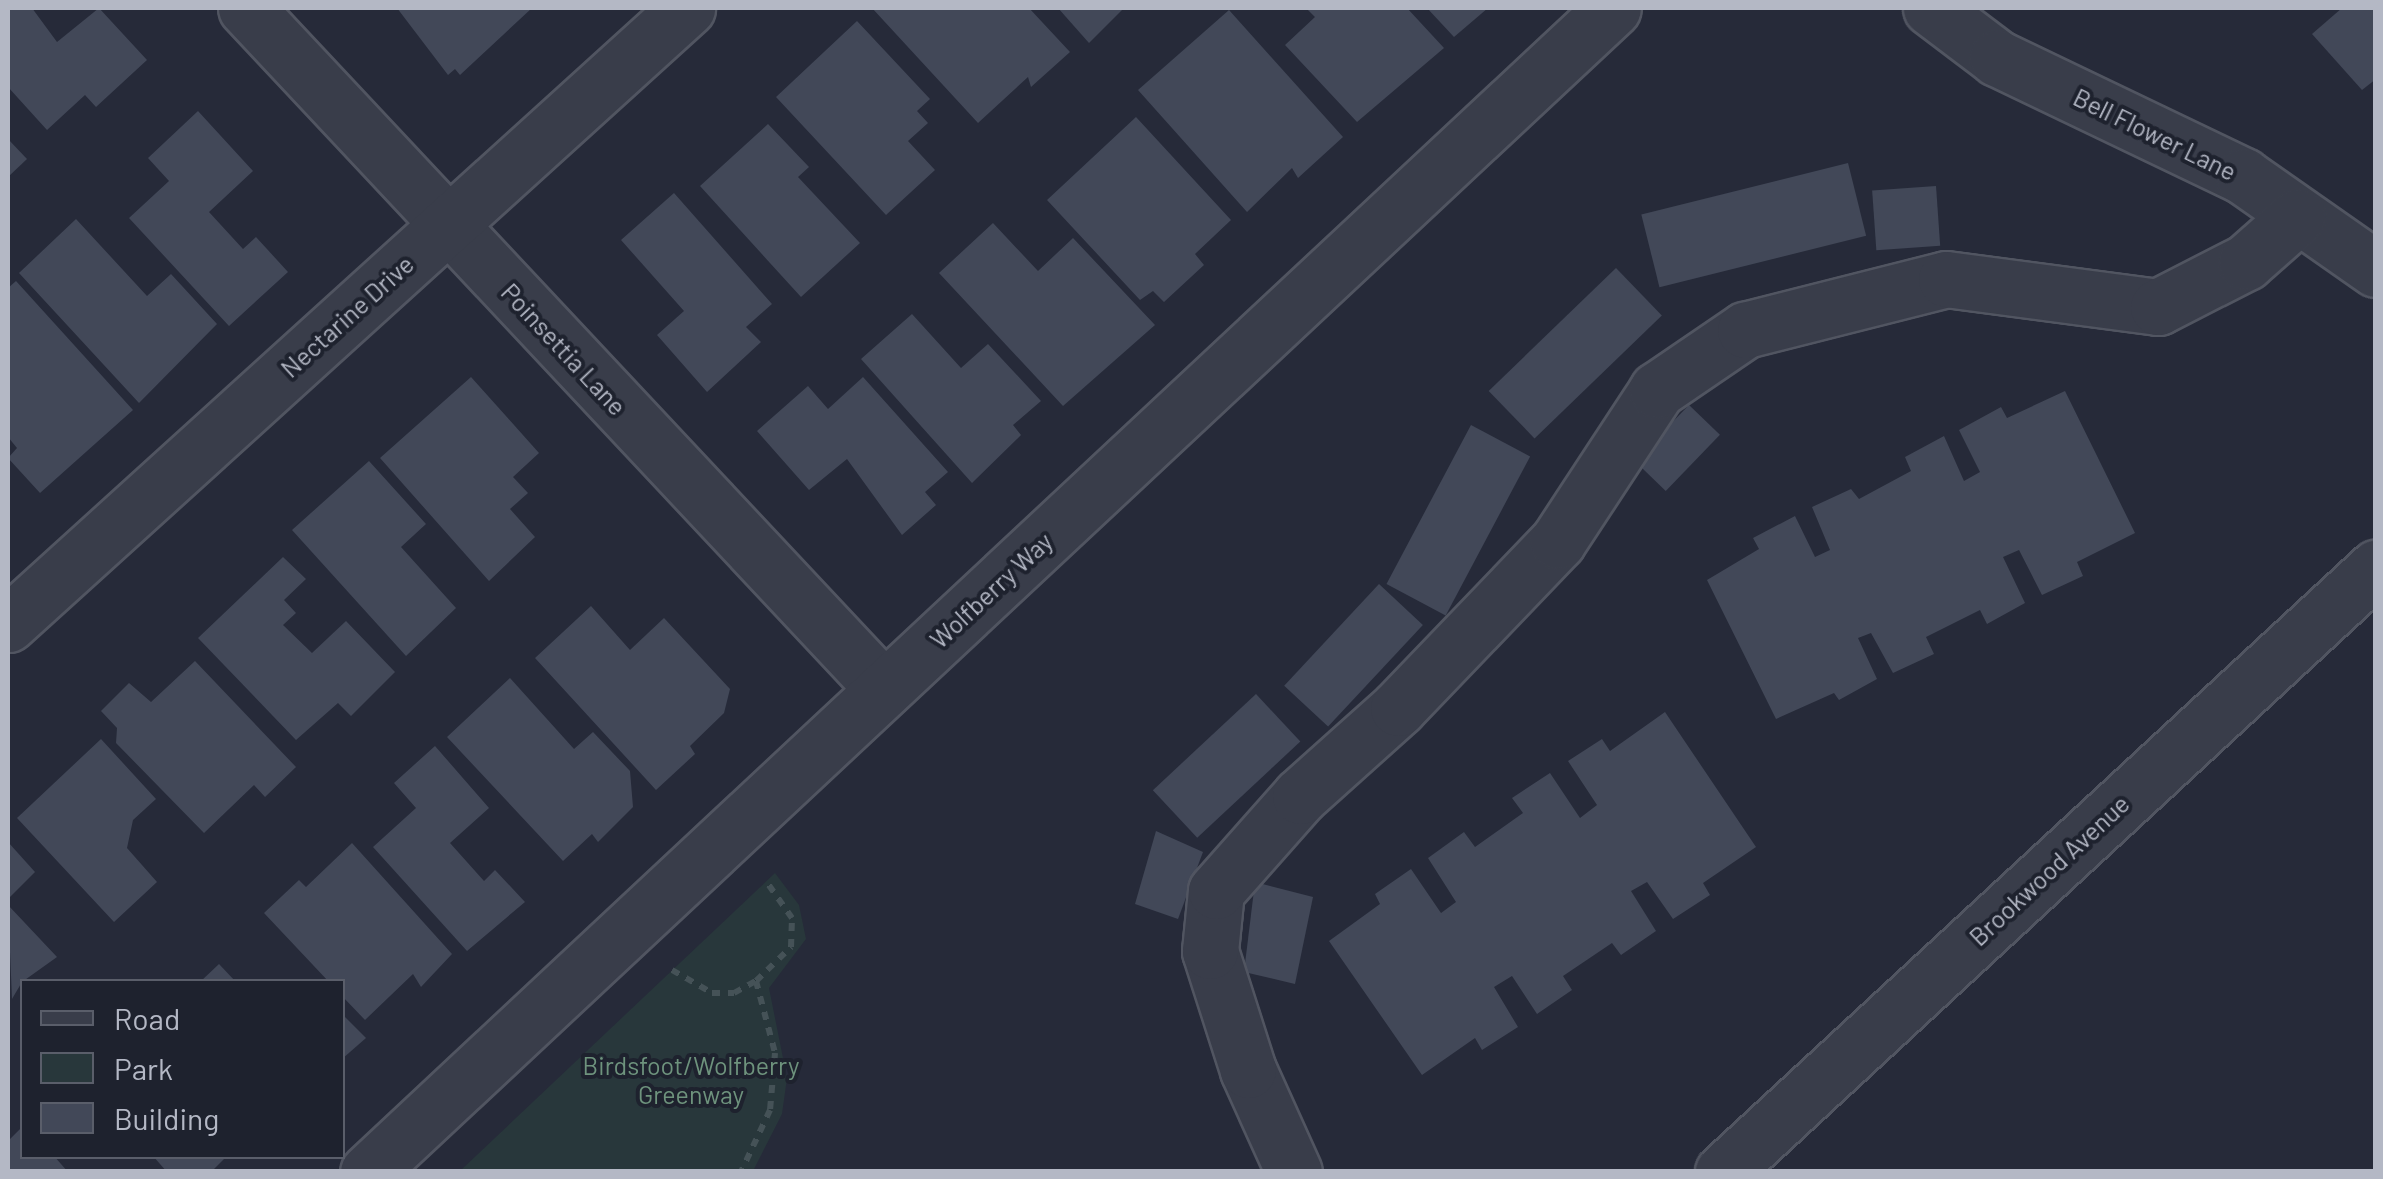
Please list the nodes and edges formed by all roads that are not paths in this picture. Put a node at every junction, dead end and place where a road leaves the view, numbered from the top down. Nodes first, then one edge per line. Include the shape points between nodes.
1 (246, 8) edge
2 (687, 8) edge
3 (1614, 8) edge
4 (1931, 8) edge
5 (2298, 216) junction
6 (447, 225) junction
7 (2376, 269) edge
8 (2376, 568) edge
9 (8, 624) edge
10 (884, 689) junction
11 (368, 1172) edge
12 (1294, 1172) edge
13 (1723, 1172) edge

1 - 6 street, Poinsettia Lane
2 - 6 street, Nectarine Drive
3 - 10 street, Wolfberry Way
4 - 5 street, Bell Flower Lane via 1997,58 2243,176
5 - 7 street, Bell Flower Lane
5 - 12 street via 2246,262 2158,308 1946,278 1746,330 1657,390 1558,540 1398,708 1300,796 1216,891 1210,950 1248,1070
6 - 9 street, Nectarine Drive
6 - 10 street, Poinsettia Lane
8 - 13 street, Brookwood Avenue
10 - 11 street, Wolfberry Way

